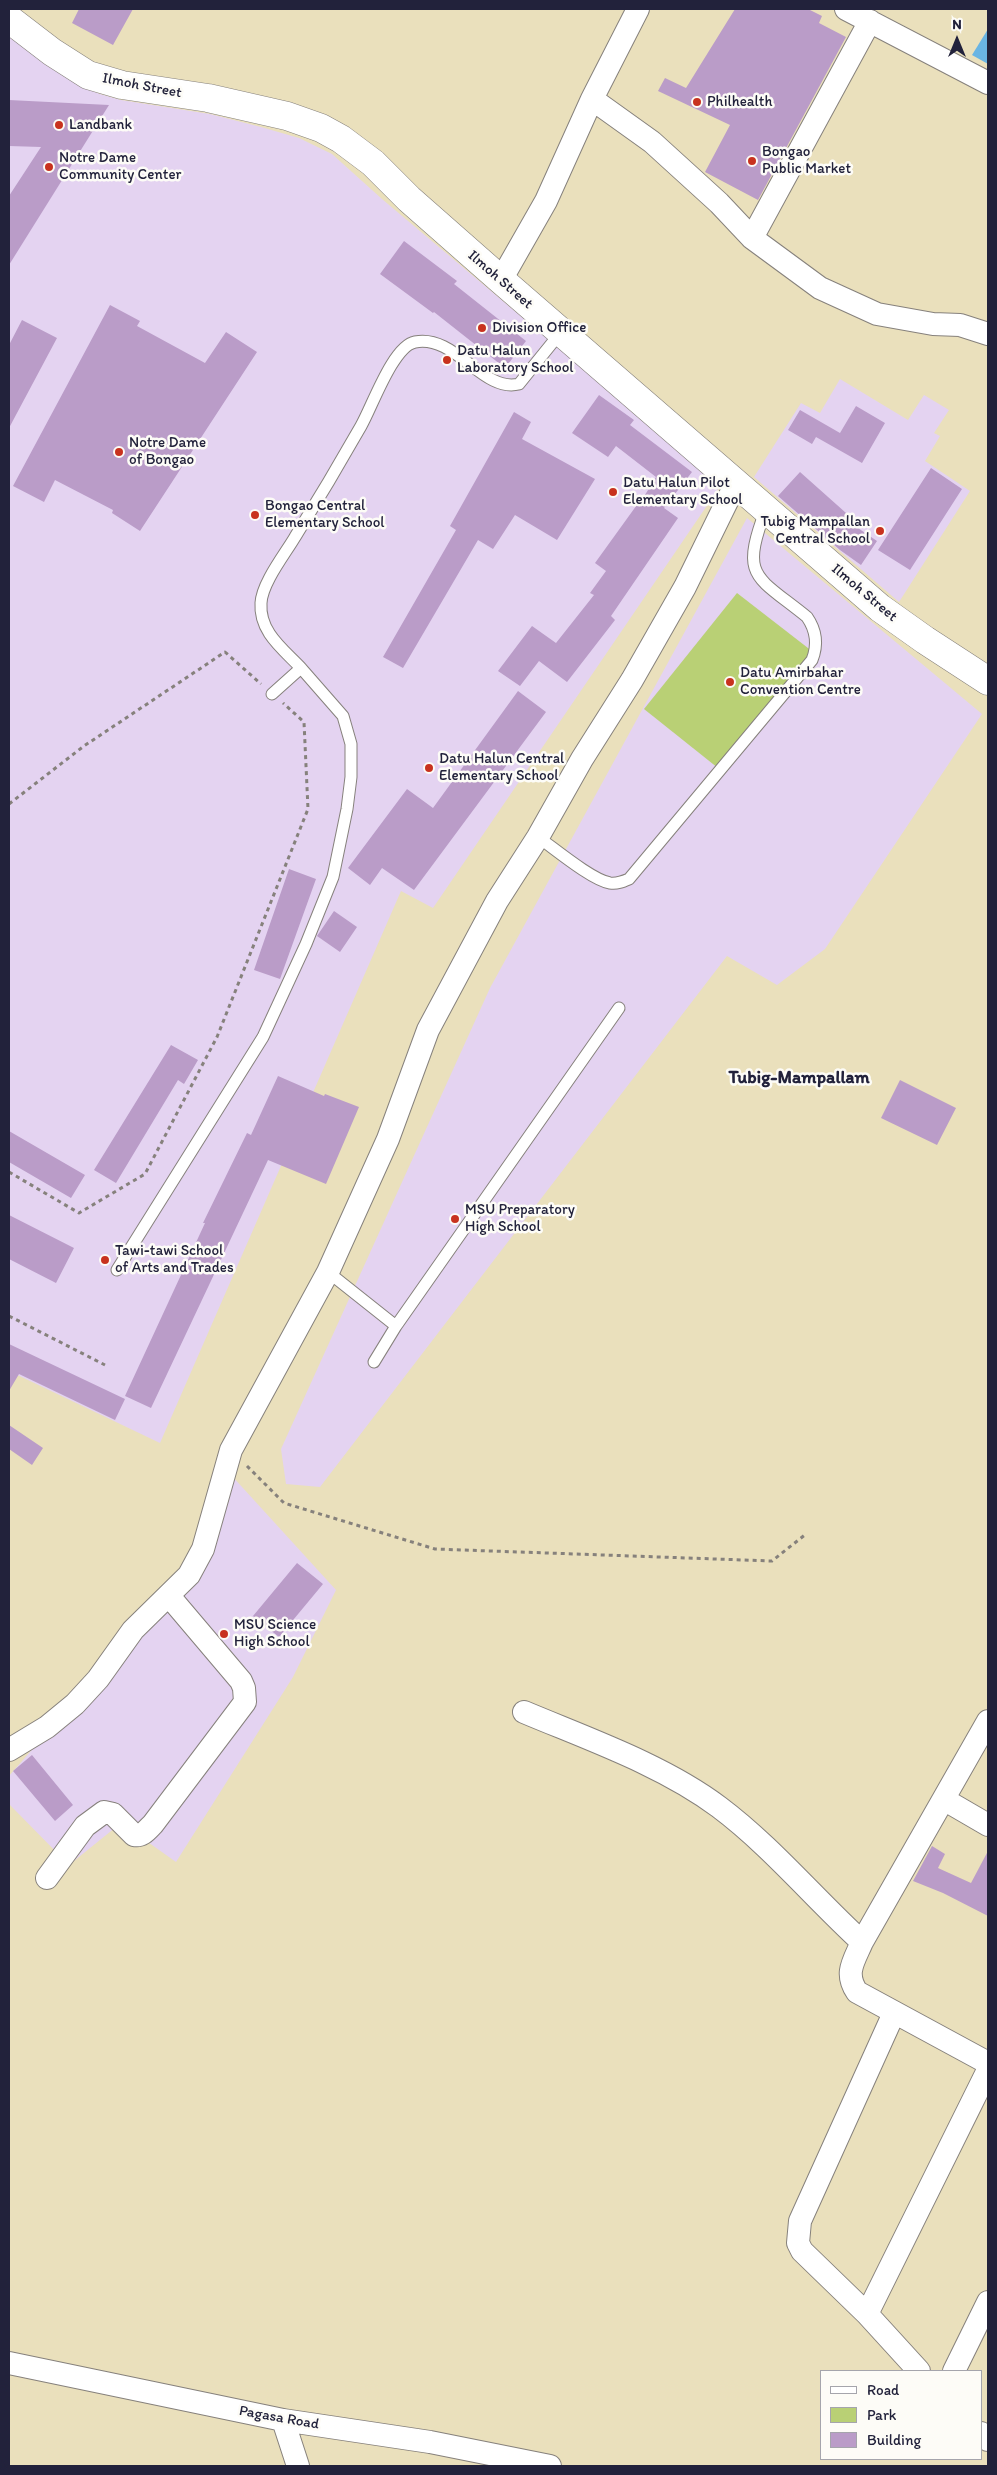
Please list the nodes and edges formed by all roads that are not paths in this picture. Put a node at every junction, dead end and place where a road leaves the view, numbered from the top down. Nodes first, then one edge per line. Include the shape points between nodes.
1 (638, 9) edge
2 (846, 9) edge
3 (9, 19) edge
4 (870, 20) junction
5 (988, 84) edge
6 (592, 99) junction
7 (752, 238) junction
8 (501, 280) junction
9 (561, 332) junction
10 (988, 334) edge
11 (736, 483) junction
12 (766, 509) junction
13 (301, 668) junction
14 (988, 681) edge
15 (272, 694) road end
16 (538, 837) junction
17 (619, 1008) dead end
18 (117, 1270) dead end
19 (328, 1272) junction
20 (396, 1326) junction
21 (374, 1362) dead end
22 (169, 1596) junction
23 (524, 1712) dead end
24 (988, 1721) edge
25 (9, 1750) edge
26 (945, 1800) junction
27 (988, 1825) edge
28 (47, 1878) dead end
29 (862, 1942) junction
30 (894, 2013) junction
31 (988, 2063) edge
32 (988, 2070) edge
33 (988, 2302) edge
34 (867, 2314) junction
35 (9, 2363) edge
36 (918, 2370) edge
37 (954, 2370) edge
38 (283, 2420) junction
39 (298, 2466) edge
40 (550, 2466) edge

1 - 6 street
2 - 4 street
3 - 8 street, Ilmoh Street via 88,75 122,85 208,98 287,116 321,128 372,163
4 - 5 street
4 - 7 street
6 - 7 street via 652,142
6 - 8 street via 546,201
7 - 10 street via 820,288 877,314 933,324 960,325
8 - 9 street, Ilmoh Street
9 - 11 street, Ilmoh Street
9 - 13 lane via 520,384 513,385 495,381 451,351 431,342 413,342 402,349 338,466 271,576 261,601 263,627
11 - 12 street, Ilmoh Street
11 - 16 street via 685,587
12 - 14 street, Ilmoh Street via 880,608
12 - 16 lane via 754,539 751,556 754,572 812,624 816,650 812,660 629,879 609,883 595,877
13 - 15 lane
13 - 18 lane via 343,716 349,730 351,777 333,877 263,1037
16 - 19 street via 498,901 428,1030 388,1139
17 - 20 lane
19 - 20 lane
19 - 22 street via 231,1450 203,1549 189,1575
20 - 21 lane
22 - 25 street via 133,1630 98,1679 75,1704 47,1728
22 - 28 street via 241,1681 245,1702 153,1824 139,1836 134,1836 113,1814 104,1812 85,1826
23 - 29 street via 682,1783 718,1806 753,1835
24 - 26 street
26 - 27 street
26 - 29 street
29 - 30 street via 849,1974 851,1983 857,1992
30 - 31 street
30 - 34 street via 800,2221 798,2232 802,2251
32 - 34 street
33 - 37 street
34 - 36 street
35 - 38 street, Pagasa Road
38 - 39 street
38 - 40 street, Pagasa Road via 430,2442

